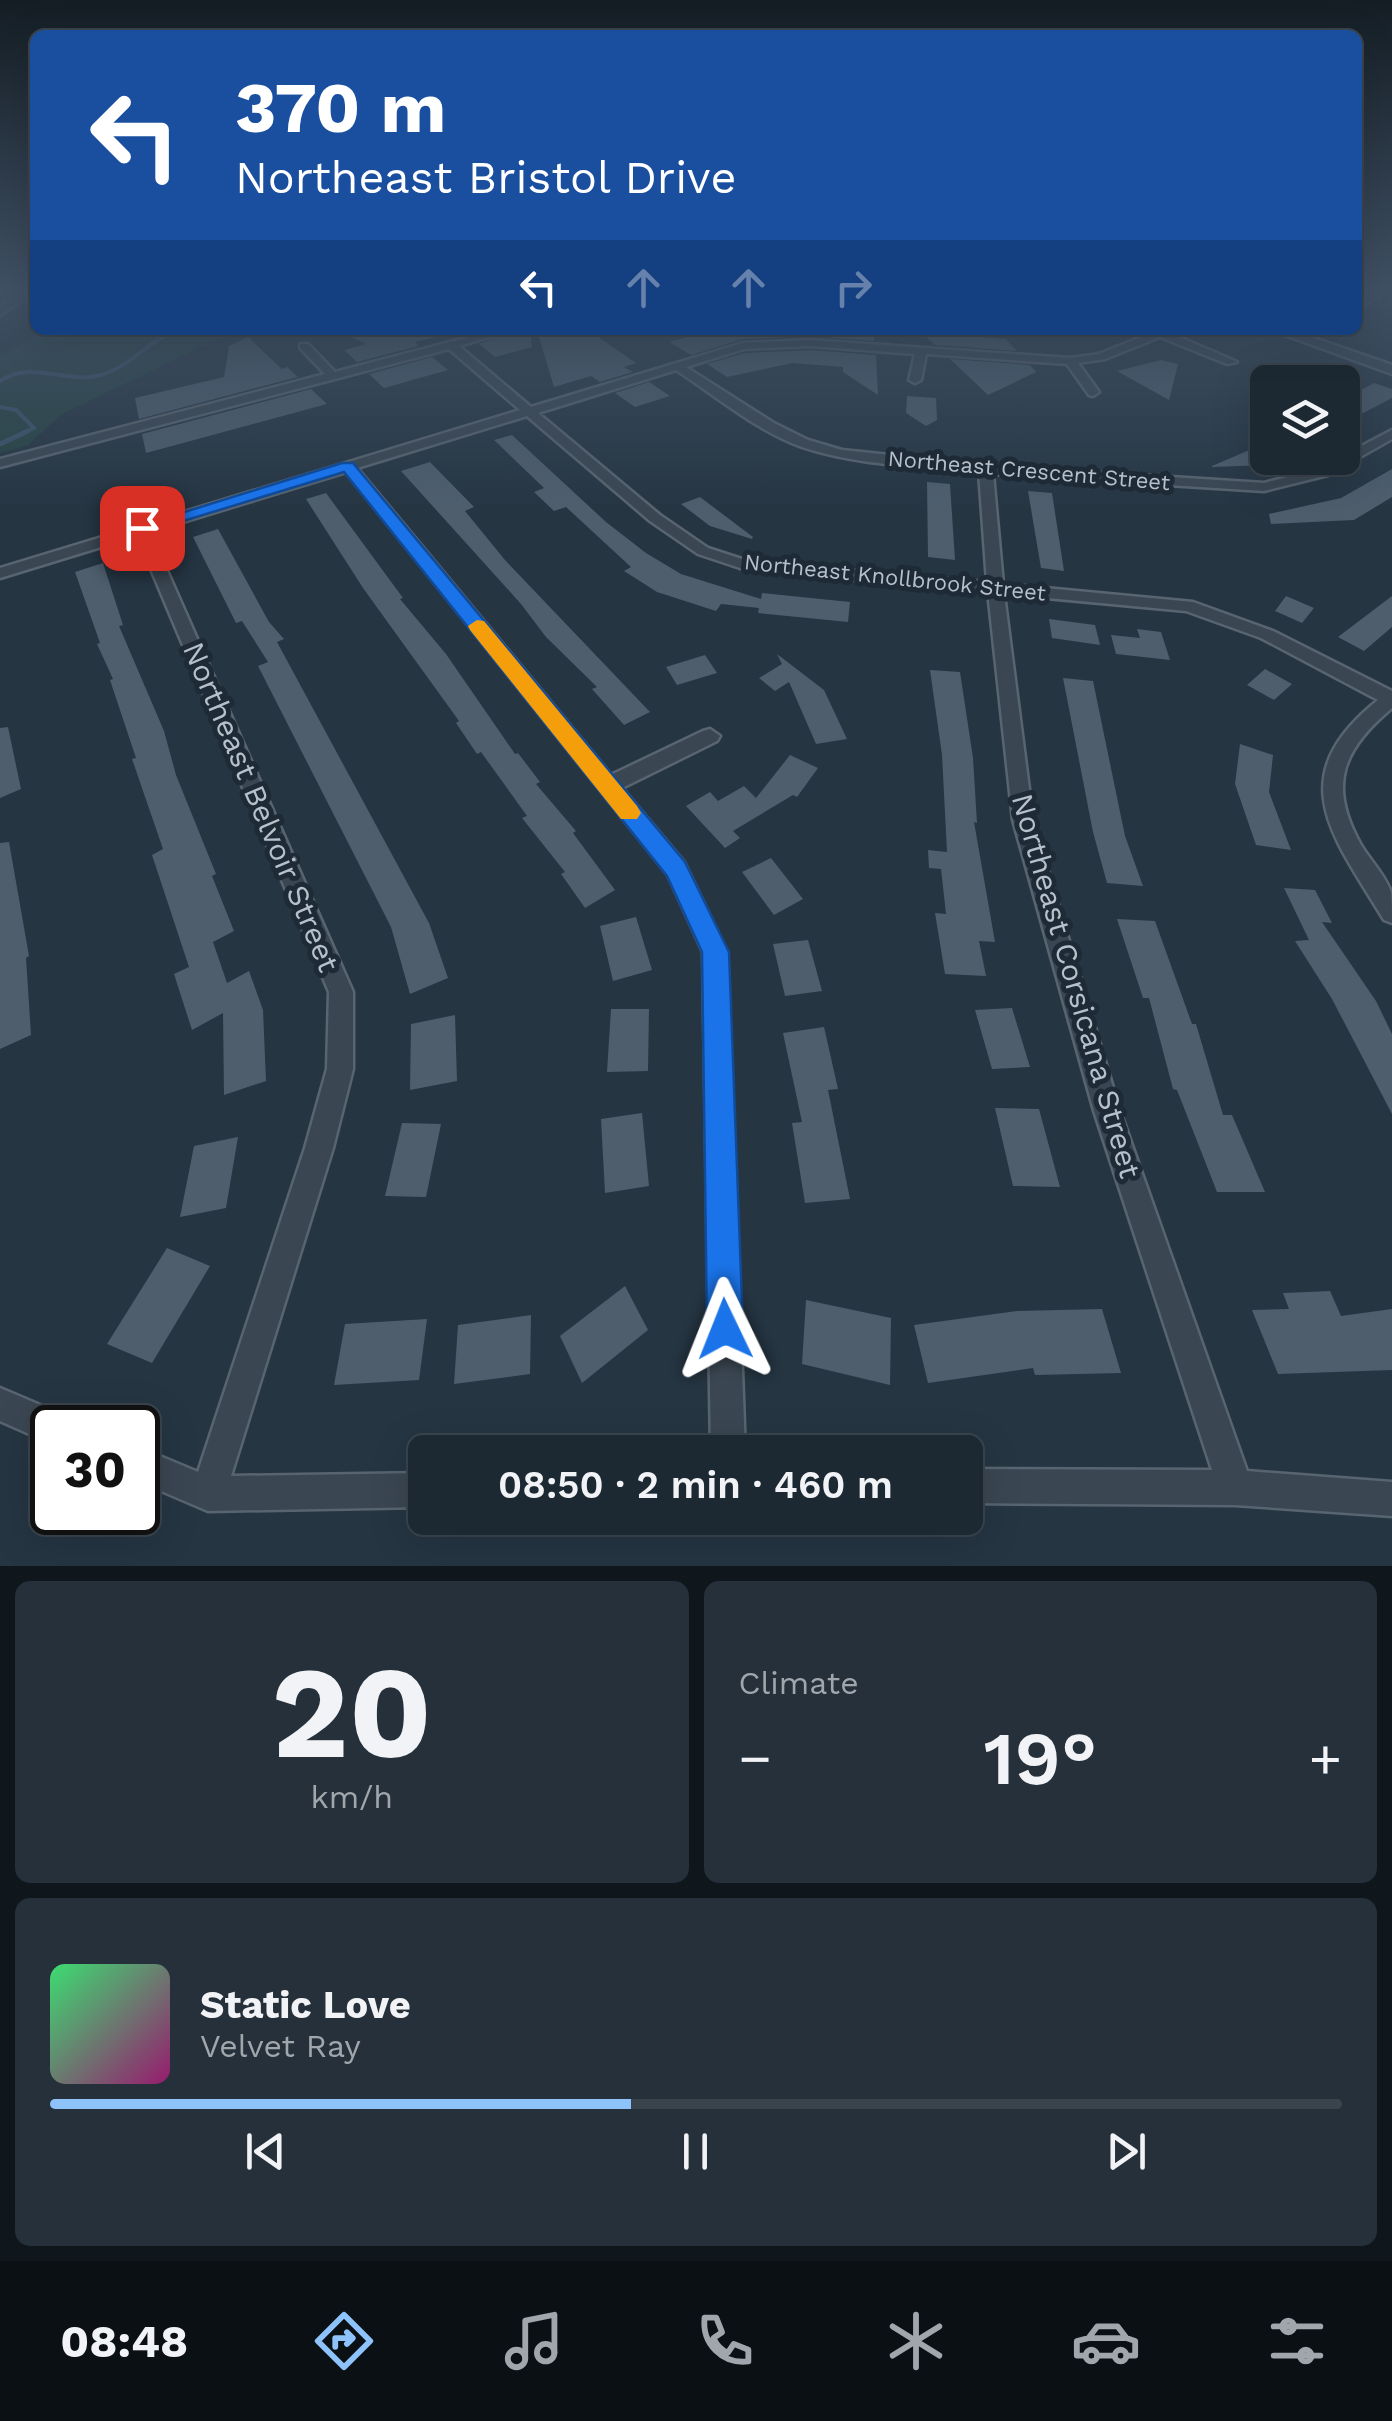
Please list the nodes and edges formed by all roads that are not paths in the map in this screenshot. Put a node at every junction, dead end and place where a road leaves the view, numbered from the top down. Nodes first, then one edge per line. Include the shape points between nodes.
1 (321, 364) edge
2 (378, 364) edge
3 (474, 364) edge
4 (684, 364) edge
5 (918, 364) edge
6 (1072, 364) edge
7 (677, 366) junction
8 (333, 376) junction
9 (915, 380) dead end
10 (1093, 392) dead end
11 (529, 410) junction
12 (1392, 434) edge
13 (0, 463) edge
14 (348, 466) junction
15 (986, 469) junction
16 (142, 528) junction
17 (0, 572) edge
18 (996, 588) junction
19 (1392, 699) edge
20 (710, 736) dead end
21 (608, 786) junction
22 (1392, 913) edge
23 (0, 1404) edge
24 (30, 1417) edge
25 (728, 1435) edge
26 (160, 1473) edge
27 (983, 1486) edge
28 (1235, 1488) junction
29 (408, 1490) edge
30 (208, 1494) junction
31 (1392, 1499) edge

1 - 8 street
2 - 8 street
3 - 11 street, Northeast Knollbrook Street
4 - 7 street
5 - 9 street
6 - 10 street
7 - 11 street
7 - 15 street, Northeast Crescent Street via 803,443 842,454
8 - 13 street
11 - 14 street
11 - 18 street, Northeast Knollbrook Street via 703,551 746,565
12 - 15 street, Northeast Crescent Street via 1323,472 1264,487
14 - 16 street
14 - 21 street
15 - 18 street, Northeast Corsicana Street
16 - 17 street
16 - 30 street, Northeast Belvoir Street via 341,992 340,1068
18 - 19 street, Northeast Knollbrook Street via 1188,606 1284,640
18 - 28 street, Northeast Corsicana Street via 1023,820 1107,1111
19 - 22 street via 1350,736 1328,798
20 - 21 street
21 - 25 street via 676,869 715,952
23 - 24 street
26 - 30 street
27 - 28 street
28 - 31 street
29 - 30 street

